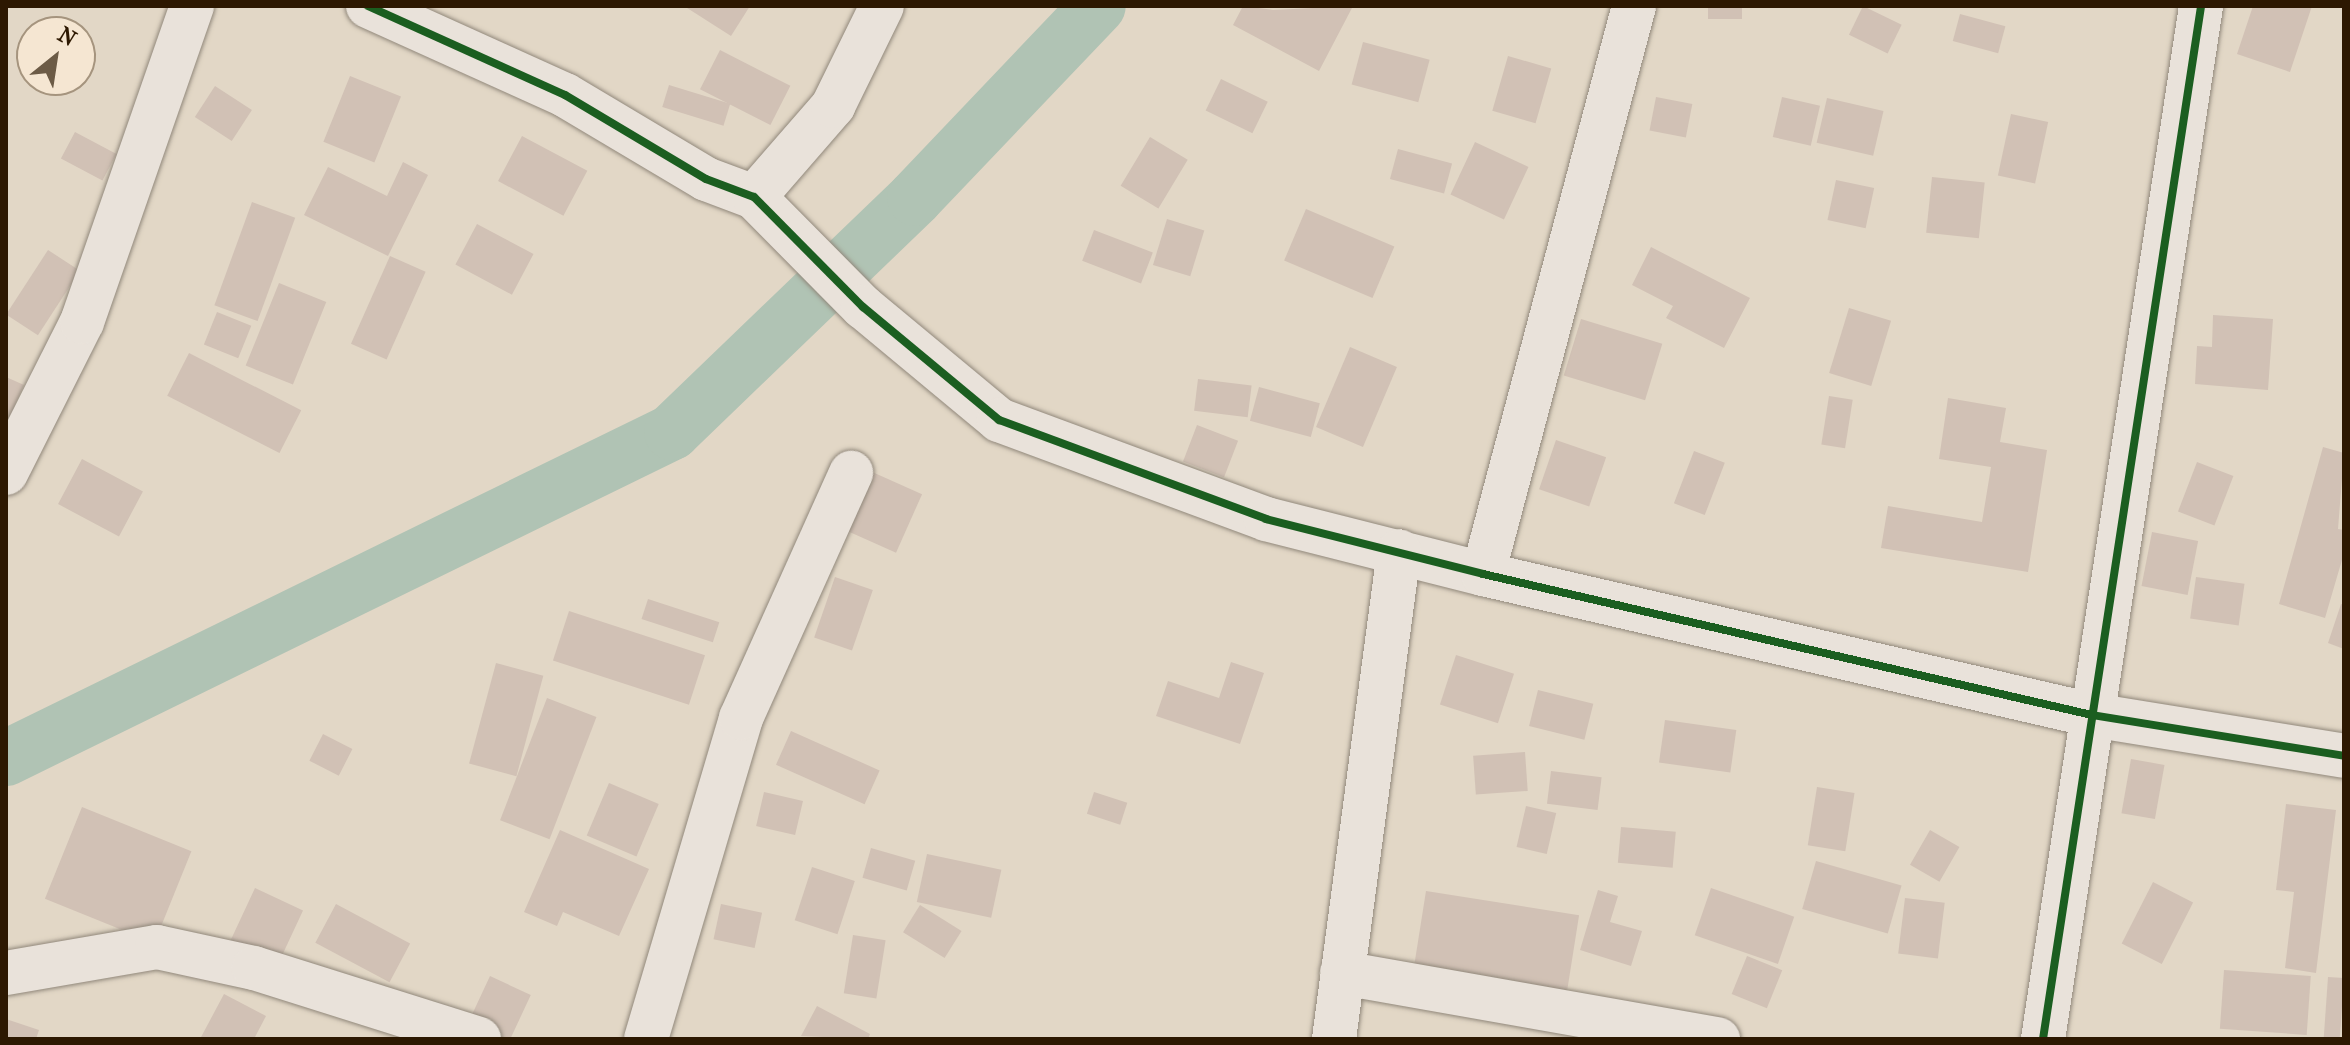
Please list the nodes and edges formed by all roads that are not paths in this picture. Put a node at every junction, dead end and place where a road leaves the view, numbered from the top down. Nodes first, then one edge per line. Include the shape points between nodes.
1 (192, 6) edge
2 (368, 6) edge
3 (882, 6) edge
4 (1634, 6) edge
5 (2201, 6) edge
6 (424, 16) edge
7 (754, 197) junction
8 (6, 473) edge
9 (851, 473) dead end
10 (1399, 551) junction
11 (1483, 574) junction
12 (2092, 715) junction
13 (2344, 756) edge
14 (6, 973) edge
15 (1342, 973) junction
16 (479, 1039) edge
17 (646, 1039) edge
18 (1334, 1039) edge
19 (1718, 1039) edge
20 (2043, 1039) edge

1 - 8 street via 82,322
2 - 6 street
3 - 7 street via 833,106
4 - 11 street
5 - 12 street
6 - 7 street
7 - 10 street via 863,307 999,420 1266,519
9 - 17 street via 741,718
10 - 11 street
10 - 15 street
11 - 12 street
12 - 13 street
12 - 20 street
14 - 16 street via 157,947 254,968
15 - 18 street
15 - 19 street

